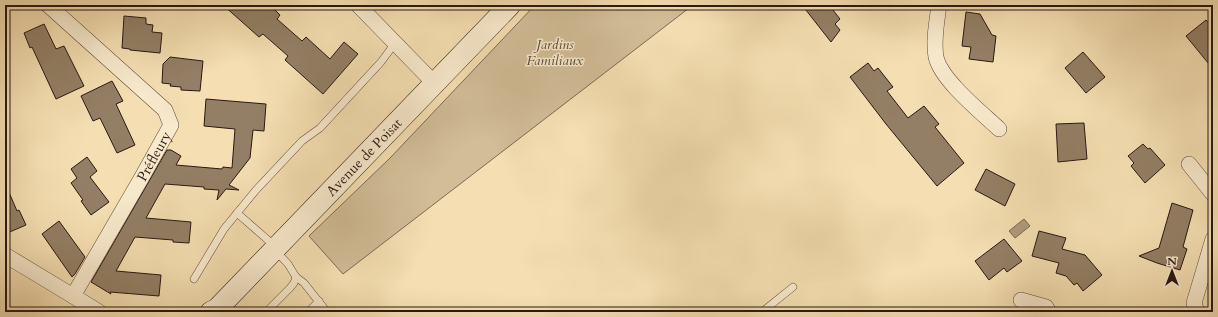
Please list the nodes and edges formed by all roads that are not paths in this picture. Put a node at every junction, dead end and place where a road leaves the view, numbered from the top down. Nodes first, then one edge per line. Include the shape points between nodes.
1 (48, 5) edge
2 (358, 5) edge
3 (510, 5) edge
4 (939, 5) edge
5 (395, 43) junction
6 (434, 83) junction
7 (999, 128) dead end
8 (1189, 164) dead end
9 (1213, 194) edge
10 (237, 213) junction
11 (1213, 240) edge
12 (274, 249) junction
13 (5, 256) edge
14 (296, 278) junction
15 (194, 279) dead end
16 (793, 287) dead end
17 (73, 296) junction
18 (1021, 300) dead end
19 (319, 301) junction
20 (215, 311) edge
21 (99, 312) edge
22 (266, 312) edge
23 (308, 312) edge
24 (327, 312) edge
25 (762, 312) edge
26 (1049, 312) edge
27 (1197, 312) edge

1 - 17 street, Préfleury via 165,110 171,125
2 - 5 street
3 - 6 main road, Avenue de Poisat
4 - 7 street via 935,38 936,58 947,79
5 - 6 street
5 - 10 lane via 376,68 320,128 302,141
6 - 12 main road, Avenue de Poisat
8 - 9 street
10 - 12 lane via 269,241
10 - 15 lane via 224,229
11 - 27 street via 1194,304
12 - 14 lane via 288,264
12 - 20 main road, Avenue de Poisat
13 - 17 street
14 - 19 lane via 304,283
14 - 22 lane via 290,288
16 - 25 lane
17 - 21 street
18 - 26 street via 1046,307
19 - 23 lane
19 - 24 lane

